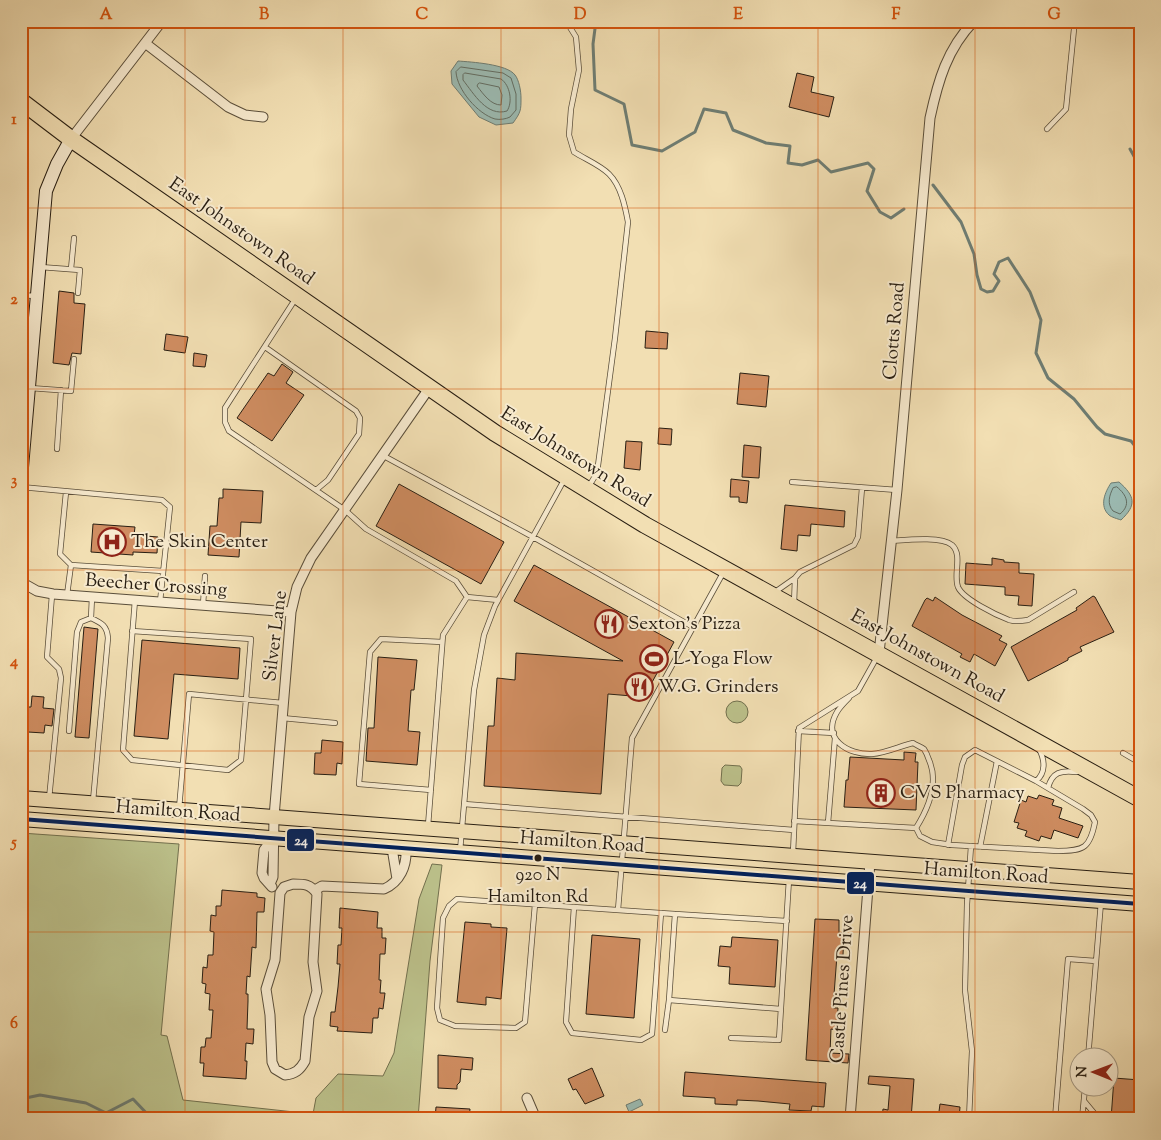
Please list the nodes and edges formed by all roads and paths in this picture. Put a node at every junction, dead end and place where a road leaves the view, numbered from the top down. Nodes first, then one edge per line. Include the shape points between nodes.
1 (162, 21) edge
2 (566, 21) edge
3 (974, 21) edge
4 (1072, 21) edge
5 (145, 44) junction
6 (21, 101) edge
7 (262, 117) dead end
8 (1048, 129) dead end
9 (71, 139) junction
10 (74, 238) dead end
11 (38, 267) junction
12 (71, 270) junction
13 (78, 293) dead end
14 (21, 295) edge
15 (36, 296) junction
16 (298, 296) junction
17 (27, 340) edge
18 (265, 347) junction
19 (74, 359) dead end
20 (29, 388) junction
21 (430, 388) junction
22 (61, 390) junction
23 (22, 446) edge
24 (57, 449) dead end
25 (382, 456) junction
26 (566, 476) junction
27 (21, 478) edge
28 (792, 482) dead end
29 (21, 487) edge
30 (862, 488) junction
31 (316, 490) junction
32 (587, 490) junction
33 (897, 490) junction
34 (66, 492) junction
35 (345, 510) junction
36 (533, 537) junction
37 (891, 541) junction
38 (71, 565) junction
39 (725, 569) junction
40 (163, 571) junction
41 (205, 576) dead end
42 (795, 578) junction
43 (21, 582) edge
44 (1074, 592) dead end
45 (52, 594) junction
46 (67, 595) junction
47 (771, 595) junction
48 (92, 597) junction
49 (467, 597) junction
50 (135, 600) junction
51 (498, 600) junction
52 (160, 602) junction
53 (202, 606) junction
54 (794, 607) junction
55 (292, 612) junction
56 (91, 618) junction
57 (693, 627) junction
58 (132, 631) junction
59 (442, 642) junction
60 (879, 653) junction
61 (852, 694) junction
62 (246, 700) junction
63 (284, 703) junction
64 (282, 718) junction
65 (335, 722) dead end
66 (69, 731) dead end
67 (798, 732) junction
68 (834, 736) junction
69 (1034, 739) junction
70 (1122, 753) dead end
71 (997, 761) junction
72 (1140, 763) edge
73 (183, 765) junction
74 (1096, 774) junction
75 (1036, 781) junction
76 (1048, 788) junction
77 (431, 790) junction
78 (21, 798) edge
79 (1140, 799) edge
80 (49, 800) junction
81 (93, 803) junction
82 (464, 804) junction
83 (179, 810) junction
84 (274, 817) junction
85 (625, 818) junction
86 (21, 819) edge
87 (794, 821) junction
88 (828, 823) junction
89 (916, 828) junction
90 (428, 829) junction
91 (794, 830) junction
92 (462, 831) junction
93 (273, 838) junction
94 (622, 843) junction
95 (948, 845) junction
96 (971, 846) junction
97 (980, 847) junction
98 (392, 848) junction
99 (406, 849) junction
100 (460, 853) junction
101 (793, 856) junction
102 (870, 862) junction
103 (620, 865) junction
104 (970, 870) junction
105 (790, 878) junction
106 (397, 880) junction
107 (1140, 882) edge
108 (868, 883) junction
109 (315, 890) junction
110 (968, 891) junction
111 (280, 893) junction
112 (1101, 901) junction
113 (535, 904) junction
114 (1140, 904) edge
115 (574, 907) junction
116 (618, 910) junction
117 (661, 913) junction
118 (676, 914) junction
119 (787, 922) junction
120 (1096, 961) junction
121 (668, 1000) junction
122 (781, 1009) junction
123 (665, 1030) dead end
124 (731, 1038) dead end
125 (1089, 1048) edge
126 (527, 1098) dead end
127 (1084, 1098) edge
128 (1084, 1101) junction
129 (536, 1119) edge
130 (850, 1119) edge
131 (969, 1119) edge
132 (1055, 1119) edge
133 (1082, 1119) edge
134 (1099, 1119) edge

1 - 5 street
2 - 32 lane via 576,37 579,70 569,135 574,152 609,174 618,187 628,222 597,473
3 - 33 street, Clotts Road via 951,51 938,84 930,118
4 - 8 lane via 1074,29 1066,109
5 - 7 street via 228,107 244,115
5 - 9 street
6 - 9 highway, East Johnstown Road
9 - 11 street via 46,191
9 - 16 highway, East Johnstown Road
10 - 12 lane
11 - 12 lane
11 - 15 street
12 - 13 lane via 80,270
14 - 15 lane
15 - 17 street
16 - 18 lane
16 - 21 highway, East Johnstown Road
17 - 20 street
18 - 31 lane via 225,408 225,422 229,431
18 - 31 lane via 356,411 360,418 359,434 328,480
19 - 22 lane via 70,391
20 - 22 lane
20 - 23 street
21 - 25 street, Silver Lane
21 - 26 highway, East Johnstown Road via 495,434
22 - 24 lane
23 - 27 street
25 - 35 street, Silver Lane
25 - 36 lane
26 - 32 highway, East Johnstown Road
26 - 36 lane
28 - 30 lane
29 - 34 lane
30 - 33 lane
30 - 42 lane via 858,537 854,545 800,572
31 - 35 lane
32 - 39 highway, East Johnstown Road
33 - 37 street, Clotts Road
34 - 38 lane via 60,554
34 - 40 lane via 162,500 170,507
35 - 49 lane via 366,529 456,581
35 - 55 street, Silver Lane via 311,558 297,587
36 - 51 lane
36 - 57 lane
37 - 44 lane via 942,540 951,544 956,550 958,588 965,596 1009,620 1028,620
37 - 60 street, Clotts Road
38 - 40 lane
38 - 46 lane
39 - 47 highway, East Johnstown Road
39 - 57 lane
40 - 52 lane
41 - 53 lane
42 - 47 lane
42 - 54 lane
43 - 45 street, Beecher Crossing via 37,592
45 - 46 street, Beecher Crossing
45 - 80 lane via 48,657 59,669 61,678
46 - 48 street, Beecher Crossing
47 - 54 highway, East Johnstown Road
48 - 50 street, Beecher Crossing
48 - 56 lane
49 - 51 lane
49 - 59 lane via 443,635
50 - 52 street, Beecher Crossing
50 - 58 lane
51 - 82 lane via 484,635 474,690
52 - 53 street, Beecher Crossing
53 - 55 street, Beecher Crossing
54 - 60 highway, East Johnstown Road
55 - 63 street, Silver Lane
56 - 66 lane via 81,622 77,632
56 - 81 lane via 107,628 108,638
57 - 85 lane via 632,738
58 - 62 lane via 251,639
58 - 73 lane via 123,750 132,760
59 - 77 lane
59 - 77 lane via 380,639 370,652 359,784
60 - 61 lane via 858,691
60 - 69 highway, East Johnstown Road
61 - 67 lane via 798,728
61 - 68 lane via 837,712 832,725
62 - 63 lane
62 - 73 lane via 241,760 228,770
62 - 73 lane via 189,694
63 - 64 street, Silver Lane
64 - 65 lane
64 - 84 street, Silver Lane
67 - 68 lane
67 - 87 lane
68 - 88 lane
68 - 89 lane via 842,747 854,753 873,754 913,743 925,750 931,765 930,800
69 - 74 highway, East Johnstown Road
69 - 75 lane via 1044,763 1043,772
70 - 72 lane
71 - 75 lane
71 - 95 lane via 975,750 965,757
71 - 97 lane
73 - 83 lane
74 - 76 lane via 1064,770 1052,777
74 - 79 highway, East Johnstown Road
75 - 76 lane
76 - 97 lane via 1091,815 1095,822 1093,831 1083,848 1058,852
77 - 90 lane
78 - 80 main road, Hamilton Road
80 - 81 main road, Hamilton Road
81 - 83 main road, Hamilton Road
82 - 85 lane
82 - 92 lane
83 - 84 main road, Hamilton Road
84 - 90 main road, Hamilton Road
84 - 93 street, Silver Lane
85 - 91 lane
85 - 94 lane
86 - 93 main road, Hamilton Road
87 - 88 lane
87 - 91 lane
88 - 89 lane
89 - 95 lane via 920,836
90 - 92 main road, Hamilton Road
91 - 101 lane
92 - 94 main road, Hamilton Road
92 - 100 lane
93 - 98 main road, Hamilton Road
93 - 111 street via 264,850 262,873
94 - 101 main road, Hamilton Road
94 - 103 lane
95 - 96 lane
96 - 97 lane
96 - 104 lane
98 - 99 main road, Hamilton Road
98 - 106 street
99 - 100 main road, Hamilton Road
99 - 106 street via 407,860
100 - 103 main road, Hamilton Road
101 - 102 main road, Hamilton Road
102 - 104 main road, Hamilton Road
102 - 108 street, Castle Pines Drive
103 - 105 main road, Hamilton Road
103 - 116 lane
104 - 107 main road, Hamilton Road
104 - 110 lane
105 - 108 main road, Hamilton Road
105 - 119 lane
106 - 109 street via 384,889 322,886
108 - 110 main road, Hamilton Road
108 - 130 street, Castle Pines Drive
109 - 111 street via 306,884 293,884 284,887
109 - 111 street via 313,962 317,991 309,1017 305,1061 302,1067 285,1075 275,1069 270,1054 266,990 275,960
110 - 112 main road, Hamilton Road
110 - 131 lane via 965,990 972,1051
112 - 114 main road, Hamilton Road
112 - 120 lane
113 - 113 lane via 457,899 449,906 442,936 437,1008 440,1020 455,1026 516,1028 525,1022
113 - 115 lane
115 - 116 lane
115 - 117 lane via 566,1022 572,1033 641,1040 652,1034
116 - 117 lane
117 - 118 lane
118 - 119 lane
118 - 121 lane
119 - 122 lane
120 - 125 lane
120 - 132 lane via 1068,959
121 - 122 lane
121 - 123 lane
122 - 124 lane via 779,1040
126 - 129 street
127 - 128 lane
128 - 133 lane
128 - 134 lane

